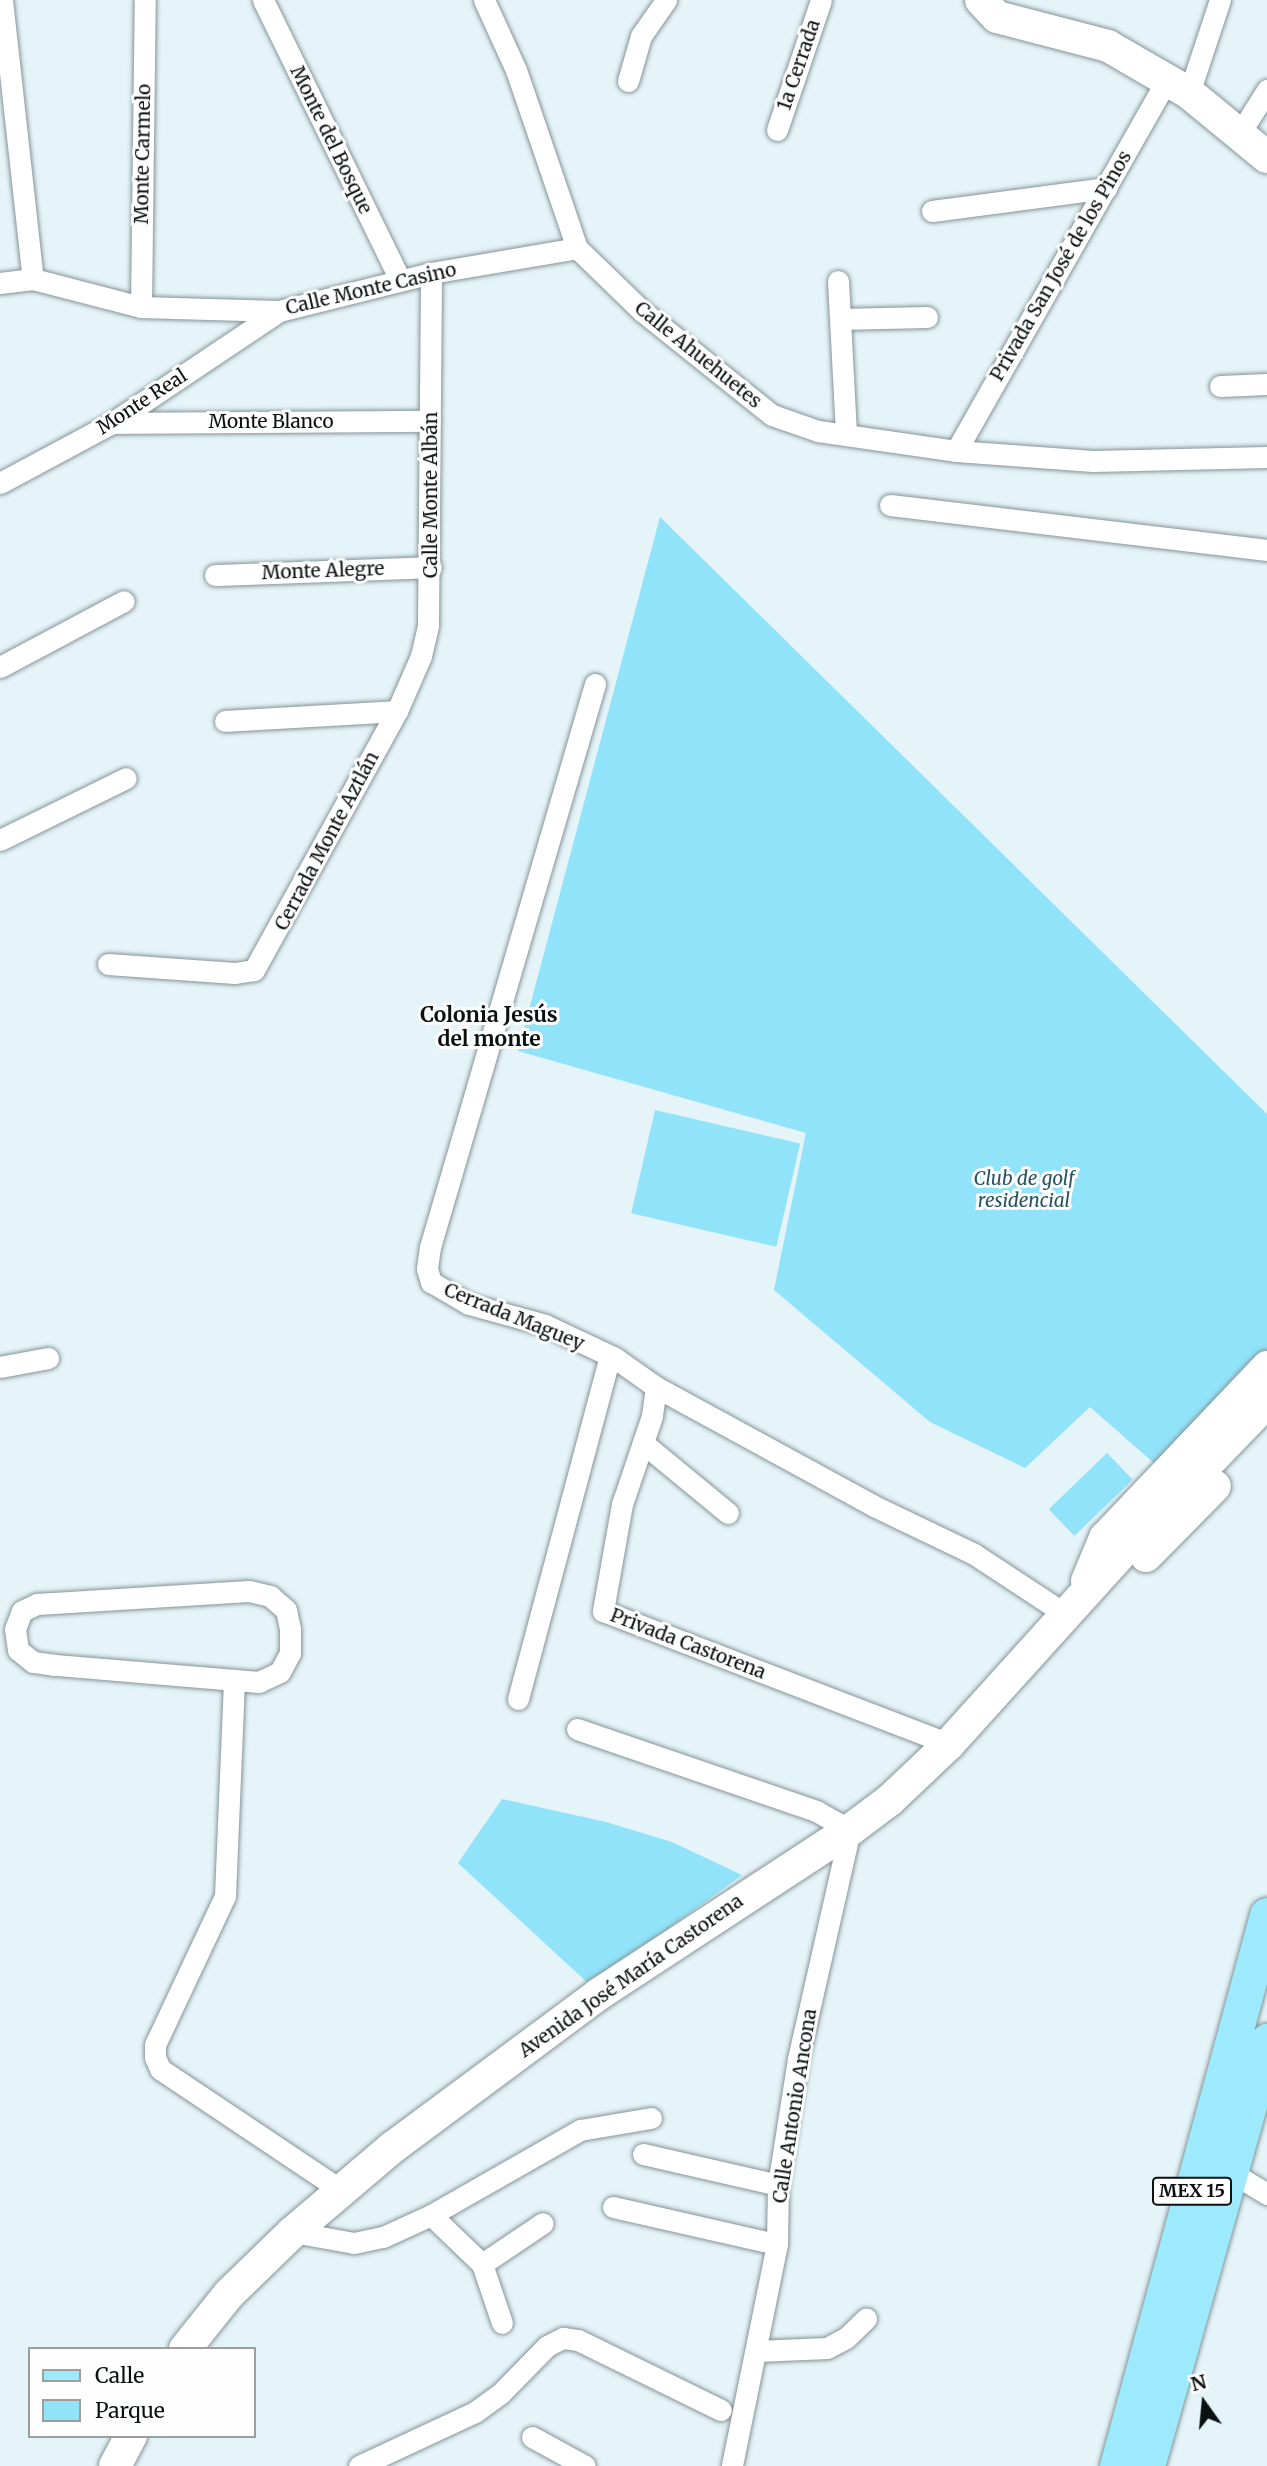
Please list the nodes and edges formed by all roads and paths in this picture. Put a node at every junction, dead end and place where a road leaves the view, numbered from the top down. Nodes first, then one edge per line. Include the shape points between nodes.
1 (145, 0) edge
2 (263, 0) edge
3 (484, 0) edge
4 (666, 0) edge
5 (821, 0) edge
6 (1220, 0) edge
7 (982, 2) edge
8 (5, 3) edge
9 (628, 81) dead end
10 (1178, 87) junction
11 (1267, 90) edge
12 (777, 130) dead end
13 (1240, 133) junction
14 (1267, 157) edge
15 (1106, 188) junction
16 (932, 211) dead end
17 (577, 247) junction
18 (432, 274) junction
19 (33, 279) junction
20 (400, 280) junction
21 (838, 281) dead end
22 (0, 283) edge
23 (141, 307) junction
24 (279, 311) junction
25 (928, 317) dead end
26 (840, 319) junction
27 (1267, 384) edge
28 (1220, 386) dead end
29 (430, 421) junction
30 (112, 423) junction
31 (846, 435) junction
32 (956, 451) junction
33 (1267, 457) edge
34 (0, 483) edge
35 (890, 505) dead end
36 (1267, 550) edge
37 (431, 567) junction
38 (215, 575) dead end
39 (124, 601) dead end
40 (0, 667) edge
41 (595, 684) dead end
42 (397, 711) junction
43 (225, 721) dead end
44 (126, 778) dead end
45 (0, 840) edge
46 (108, 964) dead end
47 (610, 1356) junction
48 (48, 1358) dead end
49 (0, 1367) edge
50 (1267, 1367) edge
51 (656, 1387) junction
52 (1267, 1402) edge
53 (1267, 1429) edge
54 (643, 1443) junction
55 (728, 1513) dead end
56 (1072, 1610) junction
57 (234, 1681) junction
58 (518, 1699) dead end
59 (577, 1729) dead end
60 (949, 1744) junction
61 (850, 1830) junction
62 (1267, 1915) edge
63 (1267, 2041) edge
64 (651, 2118) dead end
65 (643, 2154) dead end
66 (1231, 2173) junction
67 (778, 2185) junction
68 (341, 2190) junction
69 (1267, 2194) edge
70 (613, 2207) dead end
71 (431, 2215) junction
72 (542, 2223) dead end
73 (293, 2232) junction
74 (763, 2241) dead end
75 (482, 2264) junction
76 (866, 2319) dead end
77 (502, 2323) dead end
78 (187, 2347) edge
79 (757, 2351) junction
80 (721, 2410) dead end
81 (532, 2437) dead end
82 (130, 2438) edge
83 (392, 2460) edge
84 (115, 2466) edge
85 (359, 2466) edge
86 (585, 2466) edge
87 (732, 2466) edge
88 (1117, 2466) edge
89 (1147, 2466) edge

1 - 23 street, Monte Carmelo
2 - 20 street, Monte del Bosque
3 - 17 street, Calle Ahuehuetes via 516,70
4 - 9 street via 641,36
5 - 12 street, 1a Cerrada
6 - 10 street, Privada San José de los Pinos
7 - 10 main road via 997,17 1108,47
8 - 19 street
10 - 13 main road
10 - 15 street, Privada San José de los Pinos
11 - 13 street
13 - 14 main road
15 - 16 street
15 - 32 street, Privada San José de los Pinos
17 - 18 street, Calle Monte Casino
17 - 31 street, Calle Ahuehuetes via 642,311 772,415
18 - 20 street, Calle Monte Casino
18 - 29 street, Calle Monte Albán
19 - 22 street, Calle Monte Casino
19 - 23 street, Calle Monte Casino
20 - 24 street, Calle Monte Casino
21 - 26 street
23 - 24 street, Calle Monte Casino
24 - 30 street, Monte Real
25 - 26 street
26 - 31 street
27 - 28 street
29 - 30 street, Monte Blanco
29 - 37 street, Calle Monte Albán
30 - 34 street, Monte Real
31 - 32 street, Calle Ahuehuetes
32 - 33 street, Calle Ahuehuetes via 1093,461
35 - 36 street
37 - 38 street, Monte Alegre
37 - 42 street, Calle Monte Albán via 423,646
39 - 40 street
41 - 47 street, Cerrada Maguey via 426,1269 431,1282 469,1304 545,1325
42 - 43 street
42 - 46 street, Cerrada Monte Aztlán via 254,970 235,973
44 - 45 street
47 - 51 street, Cerrada Maguey
47 - 58 street
48 - 49 street
50 - 56 main road, Avenida José María Castorena via 1105,1538
51 - 54 street, Privada Castorena
51 - 56 street, Cerrada Maguey
52 - 56 main road, Avenida José María Castorena
53 - 56 main road, Avenida José María Castorena via 1139,1563 1108,1590
54 - 55 street
54 - 60 street, Privada Castorena via 622,1504 603,1611
56 - 60 main road, Avenida José María Castorena
57 - 57 street via 181,1672 33,1662 18,1650 15,1629 22,1611 37,1604 248,1591 270,1596 286,1610 290,1653 280,1672 259,1682
57 - 68 street via 225,1896 155,2045 155,2057 160,2069
59 - 61 street via 816,1811
60 - 61 main road, Avenida José María Castorena
61 - 67 street, Calle Antonio Ancona via 798,2059
61 - 68 main road, Avenida José María Castorena via 599,1994
62 - 88 main road, MEX 15
63 - 66 main road, MEX 15
64 - 71 street via 580,2130
65 - 67 street
66 - 69 street
66 - 89 main road, MEX 15
67 - 79 street, Calle Antonio Ancona via 777,2244
68 - 73 main road, Avenida José María Castorena
70 - 74 street
71 - 73 street via 383,2237 354,2243
71 - 75 street
72 - 75 street
73 - 78 main road, Avenida José María Castorena via 229,2294
75 - 77 street
76 - 79 street via 827,2348
79 - 87 street, Calle Antonio Ancona via 739,2416
80 - 83 street via 578,2340 563,2338 547,2346 500,2394 475,2412
81 - 86 street
82 - 84 main road
83 - 85 street

